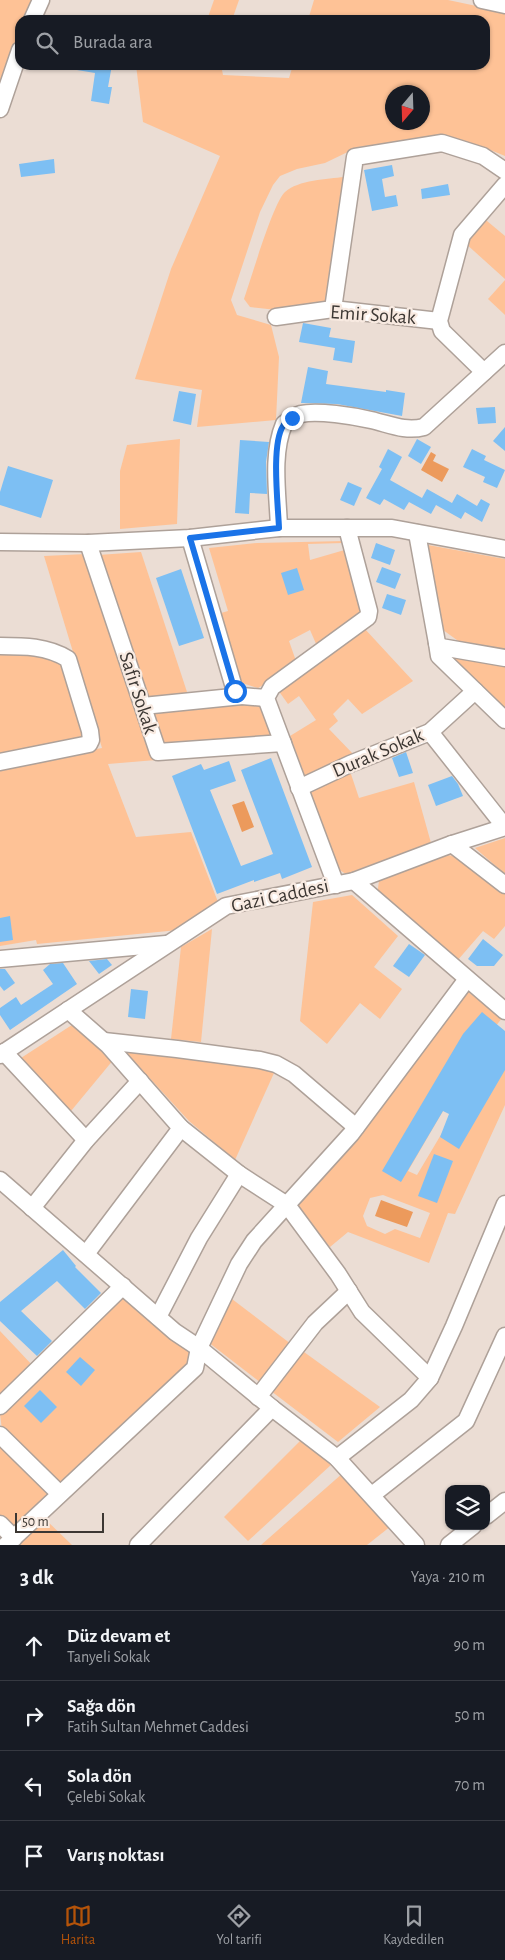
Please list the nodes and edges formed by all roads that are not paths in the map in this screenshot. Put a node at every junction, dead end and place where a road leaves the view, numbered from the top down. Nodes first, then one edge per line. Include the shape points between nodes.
1 (41, 0) edge
2 (482, 0) edge
3 (505, 5) edge
4 (34, 15) edge
5 (15, 65) edge
6 (0, 109) edge
7 (505, 171) edge
8 (505, 185) edge
9 (333, 310) junction
10 (276, 317) dead end
11 (439, 321) junction
12 (505, 353) edge
13 (484, 372) junction
14 (279, 528) junction
15 (347, 528) junction
16 (417, 533) junction
17 (190, 538) junction
18 (0, 542) edge
19 (88, 544) junction
20 (505, 549) edge
21 (436, 642) junction
22 (0, 646) edge
23 (505, 658) edge
24 (475, 691) junction
25 (242, 696) junction
26 (266, 698) junction
27 (143, 706) junction
28 (505, 720) edge
29 (430, 732) junction
30 (283, 743) junction
31 (0, 762) edge
32 (299, 788) junction
33 (505, 827) edge
34 (452, 844) junction
35 (354, 881) junction
36 (336, 885) junction
37 (505, 885) edge
38 (168, 944) junction
39 (0, 959) edge
40 (467, 979) junction
41 (68, 1010) junction
42 (505, 1011) edge
43 (104, 1041) junction
44 (2, 1053) edge
45 (140, 1081) junction
46 (356, 1127) junction
47 (181, 1128) junction
48 (86, 1140) junction
49 (239, 1174) junction
50 (0, 1180) edge
51 (505, 1204) edge
52 (287, 1205) junction
53 (32, 1208) junction
54 (86, 1254) junction
55 (123, 1286) junction
56 (349, 1292) junction
57 (158, 1317) junction
58 (505, 1336) edge
59 (200, 1348) junction
60 (430, 1378) junction
61 (258, 1396) junction
62 (0, 1406) edge
63 (272, 1408) junction
64 (0, 1435) edge
65 (337, 1458) junction
66 (60, 1494) junction
67 (372, 1495) junction
68 (505, 1501) edge
69 (490, 1513) edge
70 (0, 1524) edge
71 (468, 1530) edge
72 (10, 1541) edge
73 (139, 1544) edge
74 (416, 1545) edge
75 (449, 1545) edge

1 - 4 street
2 - 3 street
5 - 6 street
7 - 9 street via 484,156 442,143 355,157
8 - 11 street, Emir Sokak via 462,235
9 - 10 street, Emir Sokak
9 - 11 street, Emir Sokak
11 - 13 street, Emir Sokak via 442,331
12 - 13 street
13 - 14 street via 424,427 398,428 371,420 322,414 302,414 284,424 277,463
14 - 15 street
14 - 17 street
15 - 16 street via 392,528
15 - 26 street via 368,616 272,687
16 - 20 street
16 - 21 street
17 - 19 street
17 - 25 street via 235,691
18 - 19 street
19 - 27 street, Safir Sokak
21 - 23 street via 441,647
21 - 24 street via 439,656
22 - 31 street via 30,646 68,659 91,740 89,744
24 - 28 street
24 - 29 street, Durak Sokak
25 - 26 street
25 - 27 street
26 - 30 street
27 - 30 street, Safir Sokak via 158,752
29 - 32 street, Durak Sokak
29 - 33 street
30 - 32 street
32 - 36 street
33 - 34 street, Gazi Caddesi
34 - 35 street, Gazi Caddesi
34 - 37 street
35 - 36 street, Gazi Caddesi
35 - 40 street
36 - 38 street, Gazi Caddesi via 226,906
38 - 39 street
38 - 41 street, Gazi Caddesi
40 - 42 street
40 - 46 street
41 - 43 street
41 - 44 street, Gazi Caddesi
43 - 45 street
43 - 46 street via 276,1064 294,1074
44 - 48 street
45 - 47 street
45 - 48 street
46 - 52 street
47 - 49 street
47 - 54 street
48 - 53 street
49 - 52 street
49 - 57 street
50 - 53 street
51 - 60 street
52 - 56 street
52 - 59 street via 239,1264
53 - 54 street
54 - 55 street
55 - 57 street
55 - 62 street
56 - 60 street via 362,1312
56 - 61 street via 315,1323
57 - 59 street
58 - 67 street via 466,1421
59 - 61 street
59 - 66 street via 195,1368
60 - 65 street via 411,1400
61 - 63 street
63 - 65 street
63 - 73 street
64 - 66 street
65 - 67 street
66 - 72 street
67 - 74 street
68 - 69 street
70 - 72 street
71 - 75 street

